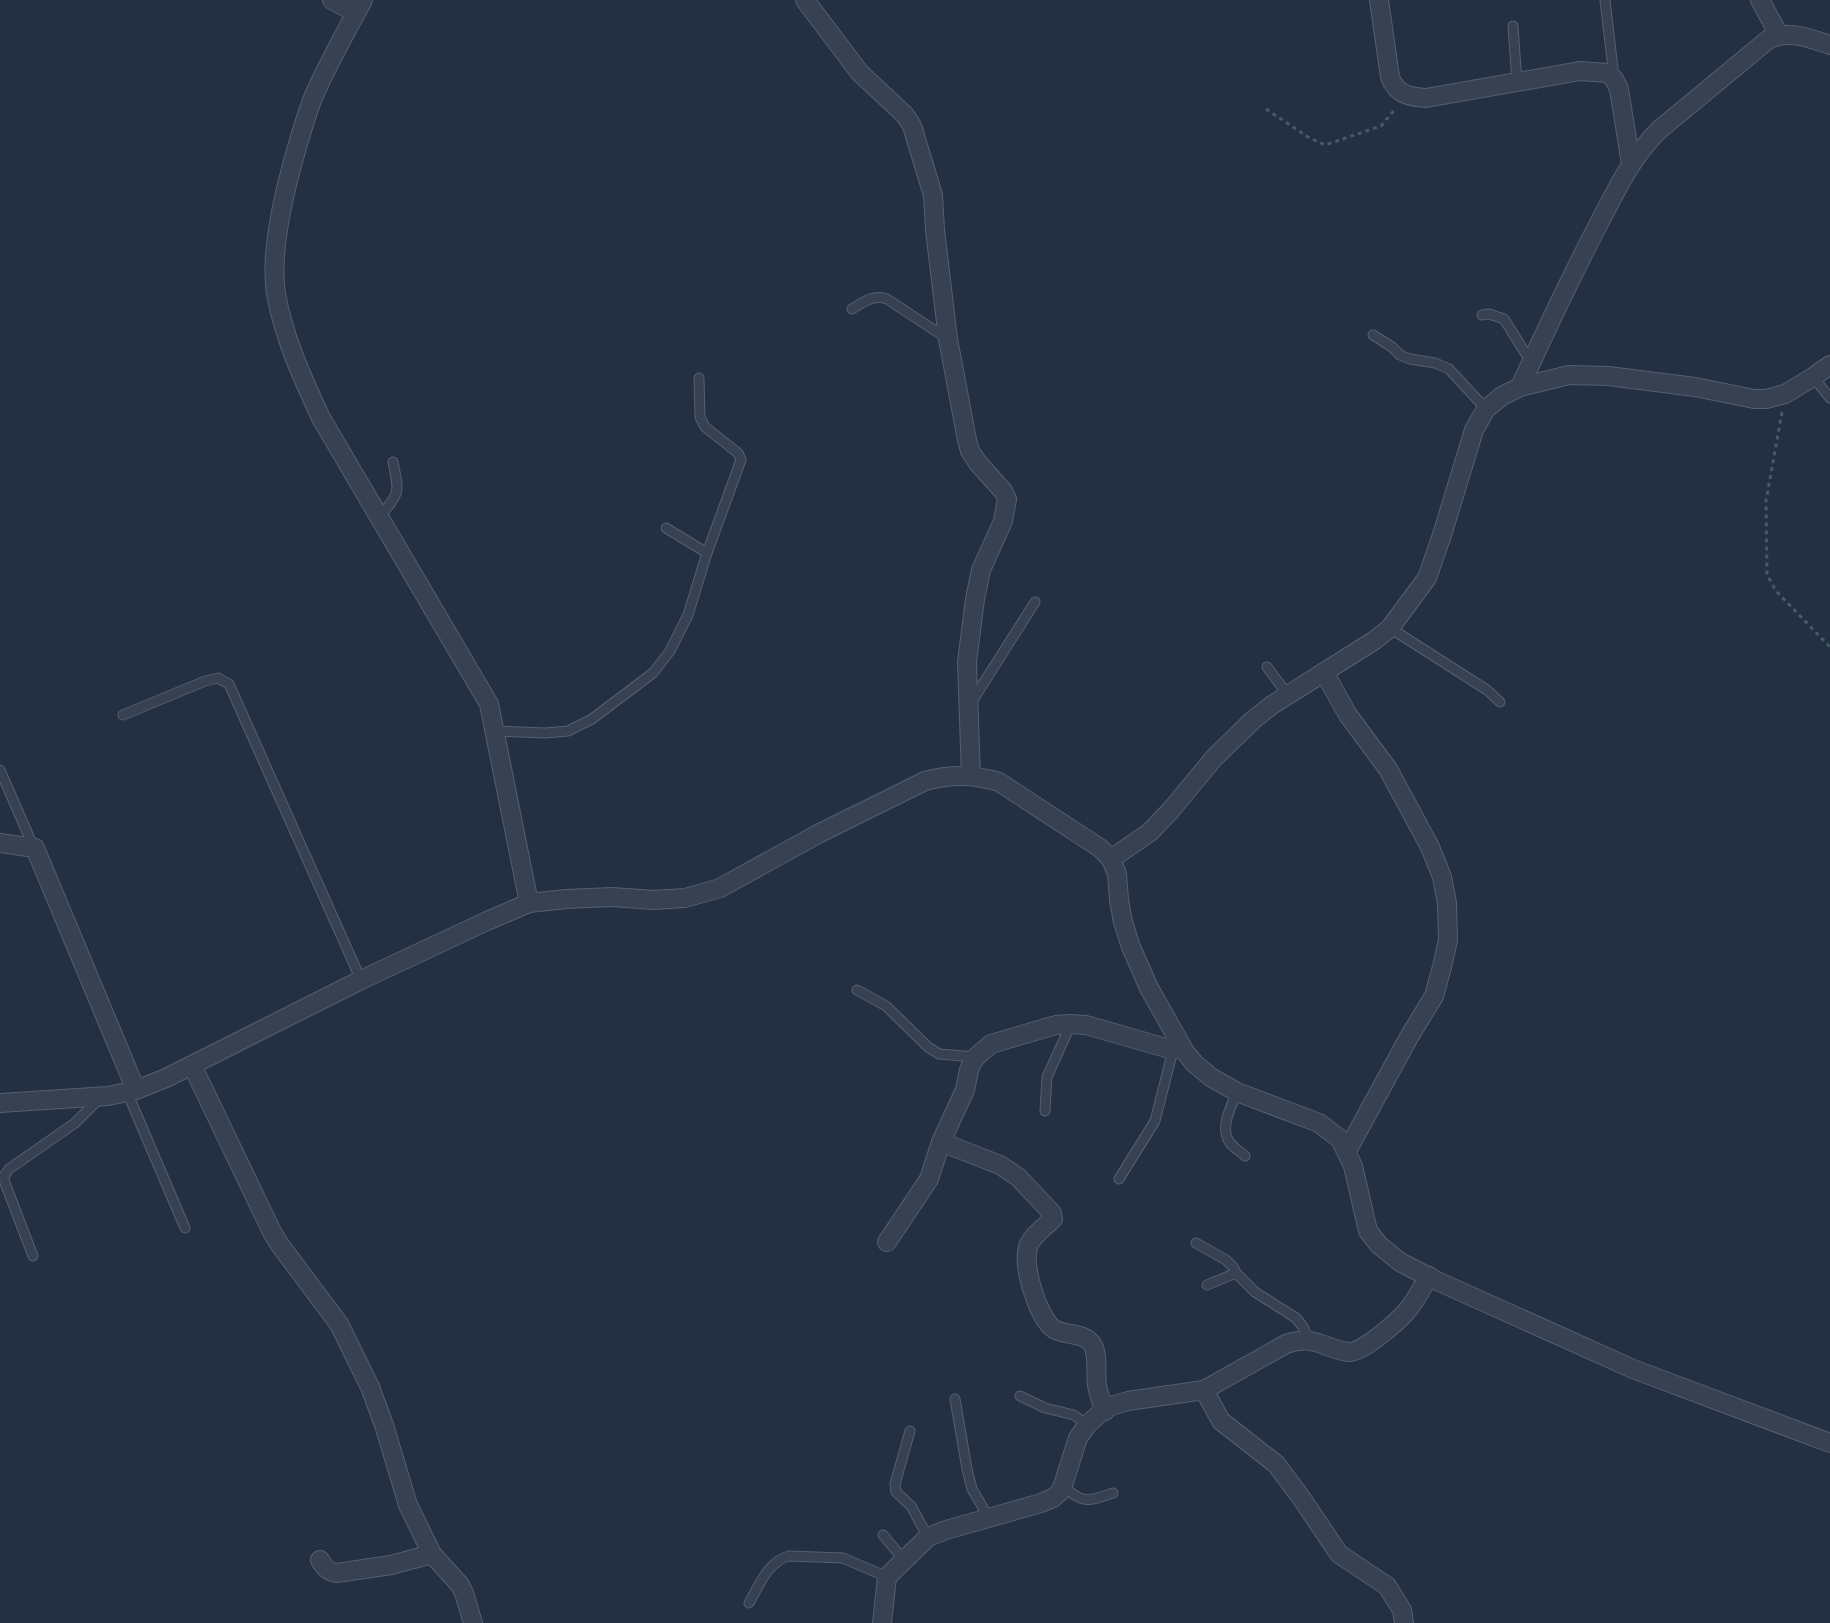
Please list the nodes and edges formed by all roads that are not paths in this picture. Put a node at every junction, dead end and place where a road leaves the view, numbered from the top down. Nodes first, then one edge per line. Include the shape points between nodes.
1 (332, 0) edge
2 (805, 0) edge
3 (1379, 0) edge
4 (1605, 0) edge
5 (1760, 0) edge
6 (360, 7) edge
7 (1513, 26) dead end
8 (1779, 35) junction
9 (1830, 45) edge
10 (1614, 79) junction
11 (1517, 83) junction
12 (1631, 164) junction
13 (852, 309) dead end
14 (1482, 315) dead end
15 (1373, 335) dead end
16 (948, 339) junction
17 (1531, 362) junction
18 (1830, 365) edge
19 (1813, 377) junction
20 (699, 378) dead end
21 (1520, 387) junction
22 (1830, 398) edge
23 (1486, 409) junction
24 (394, 462) dead end
25 (379, 517) junction
26 (666, 528) dead end
27 (707, 553) junction
28 (1035, 602) dead end
29 (1390, 628) junction
30 (1267, 666) dead end
31 (1324, 672) junction
32 (1288, 695) junction
33 (1500, 702) dead end
34 (968, 708) junction
35 (123, 715) dead end
36 (494, 731) junction
37 (0, 770) edge
38 (971, 776) junction
39 (0, 843) edge
40 (35, 848) junction
41 (1111, 860) junction
42 (529, 903) junction
43 (361, 980) junction
44 (857, 990) dead end
45 (1071, 1024) junction
46 (1174, 1043) junction
47 (976, 1057) junction
48 (192, 1065) junction
49 (132, 1091) junction
50 (1237, 1092) junction
51 (102, 1096) junction
52 (0, 1103) edge
53 (1045, 1111) dead end
54 (940, 1142) junction
55 (1347, 1151) junction
56 (1245, 1156) dead end
57 (1119, 1179) dead end
58 (185, 1228) dead end
59 (888, 1242) dead end
60 (1196, 1243) dead end
61 (33, 1256) dead end
62 (1236, 1274) junction
63 (1429, 1276) junction
64 (1207, 1285) dead end
65 (1309, 1340) junction
66 (1204, 1390) junction
67 (1020, 1396) dead end
68 (955, 1400) dead end
69 (1104, 1411) junction
70 (1087, 1425) junction
71 (910, 1432) dead end
72 (1830, 1444) edge
73 (1063, 1485) junction
74 (1113, 1493) dead end
75 (989, 1518) junction
76 (883, 1535) dead end
77 (928, 1537) junction
78 (432, 1554) junction
79 (320, 1560) dead end
80 (904, 1560) junction
81 (887, 1578) junction
82 (749, 1603) dead end
83 (473, 1623) edge
84 (882, 1623) edge
85 (1404, 1623) edge

1 - 6 street
2 - 16 street via 860,73 905,115 912,126 933,195
3 - 11 street via 1390,77 1394,87 1404,95 1426,98
4 - 10 lane
5 - 8 street
6 - 25 street via 315,92 292,163 280,215 276,292 285,335 298,369 321,418
7 - 11 lane
8 - 9 street via 1804,36
8 - 12 street via 1769,39 1659,130
10 - 11 street via 1608,73 1580,71
10 - 12 street via 1619,89
12 - 17 street via 1569,281
13 - 16 lane via 880,296 887,298
14 - 17 lane via 1504,319
15 - 23 lane via 1400,355 1449,369
16 - 34 street via 970,452 1006,499 1003,521 978,581 967,662
17 - 21 street
18 - 19 street
19 - 21 street via 1785,394 1766,399 1608,376 1569,375
19 - 22 lane
20 - 27 lane via 700,416 705,427 741,460
21 - 23 street
23 - 29 street via 1474,430 1427,578
24 - 25 lane via 398,490
25 - 36 street via 489,704
26 - 27 lane
27 - 36 lane via 688,615 670,651 653,673 592,719 568,731
28 - 34 lane
29 - 31 street
29 - 33 lane via 1487,690
30 - 32 lane
31 - 32 street
31 - 55 street via 1348,715 1388,769 1413,815 1442,877 1447,903 1448,940 1434,996
32 - 41 street via 1253,720 1214,758 1150,832
34 - 38 street
35 - 43 lane via 205,681 218,678 229,684
36 - 42 street
37 - 40 lane
38 - 41 street via 999,782 1100,848
38 - 42 street via 942,776 925,781 818,834 720,888 686,898 612,897
39 - 40 street
40 - 49 street
41 - 46 street via 1117,874 1122,922
42 - 43 street
43 - 48 street
44 - 47 lane via 886,1006 933,1051
45 - 46 street
45 - 47 street via 1056,1025 991,1044
45 - 53 lane via 1047,1077
46 - 50 street via 1212,1078
46 - 57 lane via 1155,1121
47 - 54 street via 969,1070 965,1090
48 - 49 street
48 - 78 street via 272,1232 339,1324 370,1388 408,1505
49 - 51 street
49 - 58 lane
50 - 55 street via 1319,1124 1340,1139
50 - 56 lane via 1226,1130 1229,1142
51 - 52 street
51 - 61 lane via 75,1123 9,1169 4,1176
54 - 59 street via 929,1179
54 - 69 street via 1000,1165 1018,1177 1052,1213 1053,1218 1028,1247 1031,1284 1041,1314 1052,1328 1087,1338 1093,1345 1097,1387
55 - 63 street via 1368,1231 1400,1262
60 - 62 lane via 1226,1260
62 - 64 lane
62 - 65 lane via 1255,1292 1296,1318
63 - 65 street via 1406,1313 1361,1349 1349,1352
63 - 72 street via 1633,1369
65 - 66 street via 1286,1344
66 - 69 street via 1128,1401
66 - 85 street via 1221,1421 1276,1464 1339,1554 1387,1586 1402,1610
67 - 70 lane via 1045,1408 1074,1414
68 - 75 lane via 972,1489
69 - 70 street
70 - 73 street via 1073,1449
71 - 77 lane via 894,1484 896,1492 911,1506
73 - 74 lane via 1080,1500
73 - 75 street via 1053,1498
75 - 77 street
76 - 80 lane
77 - 80 street
78 - 79 street via 337,1573 325,1568
78 - 83 street via 460,1584
80 - 81 street
81 - 82 lane via 843,1558 789,1556 773,1564
81 - 84 street

